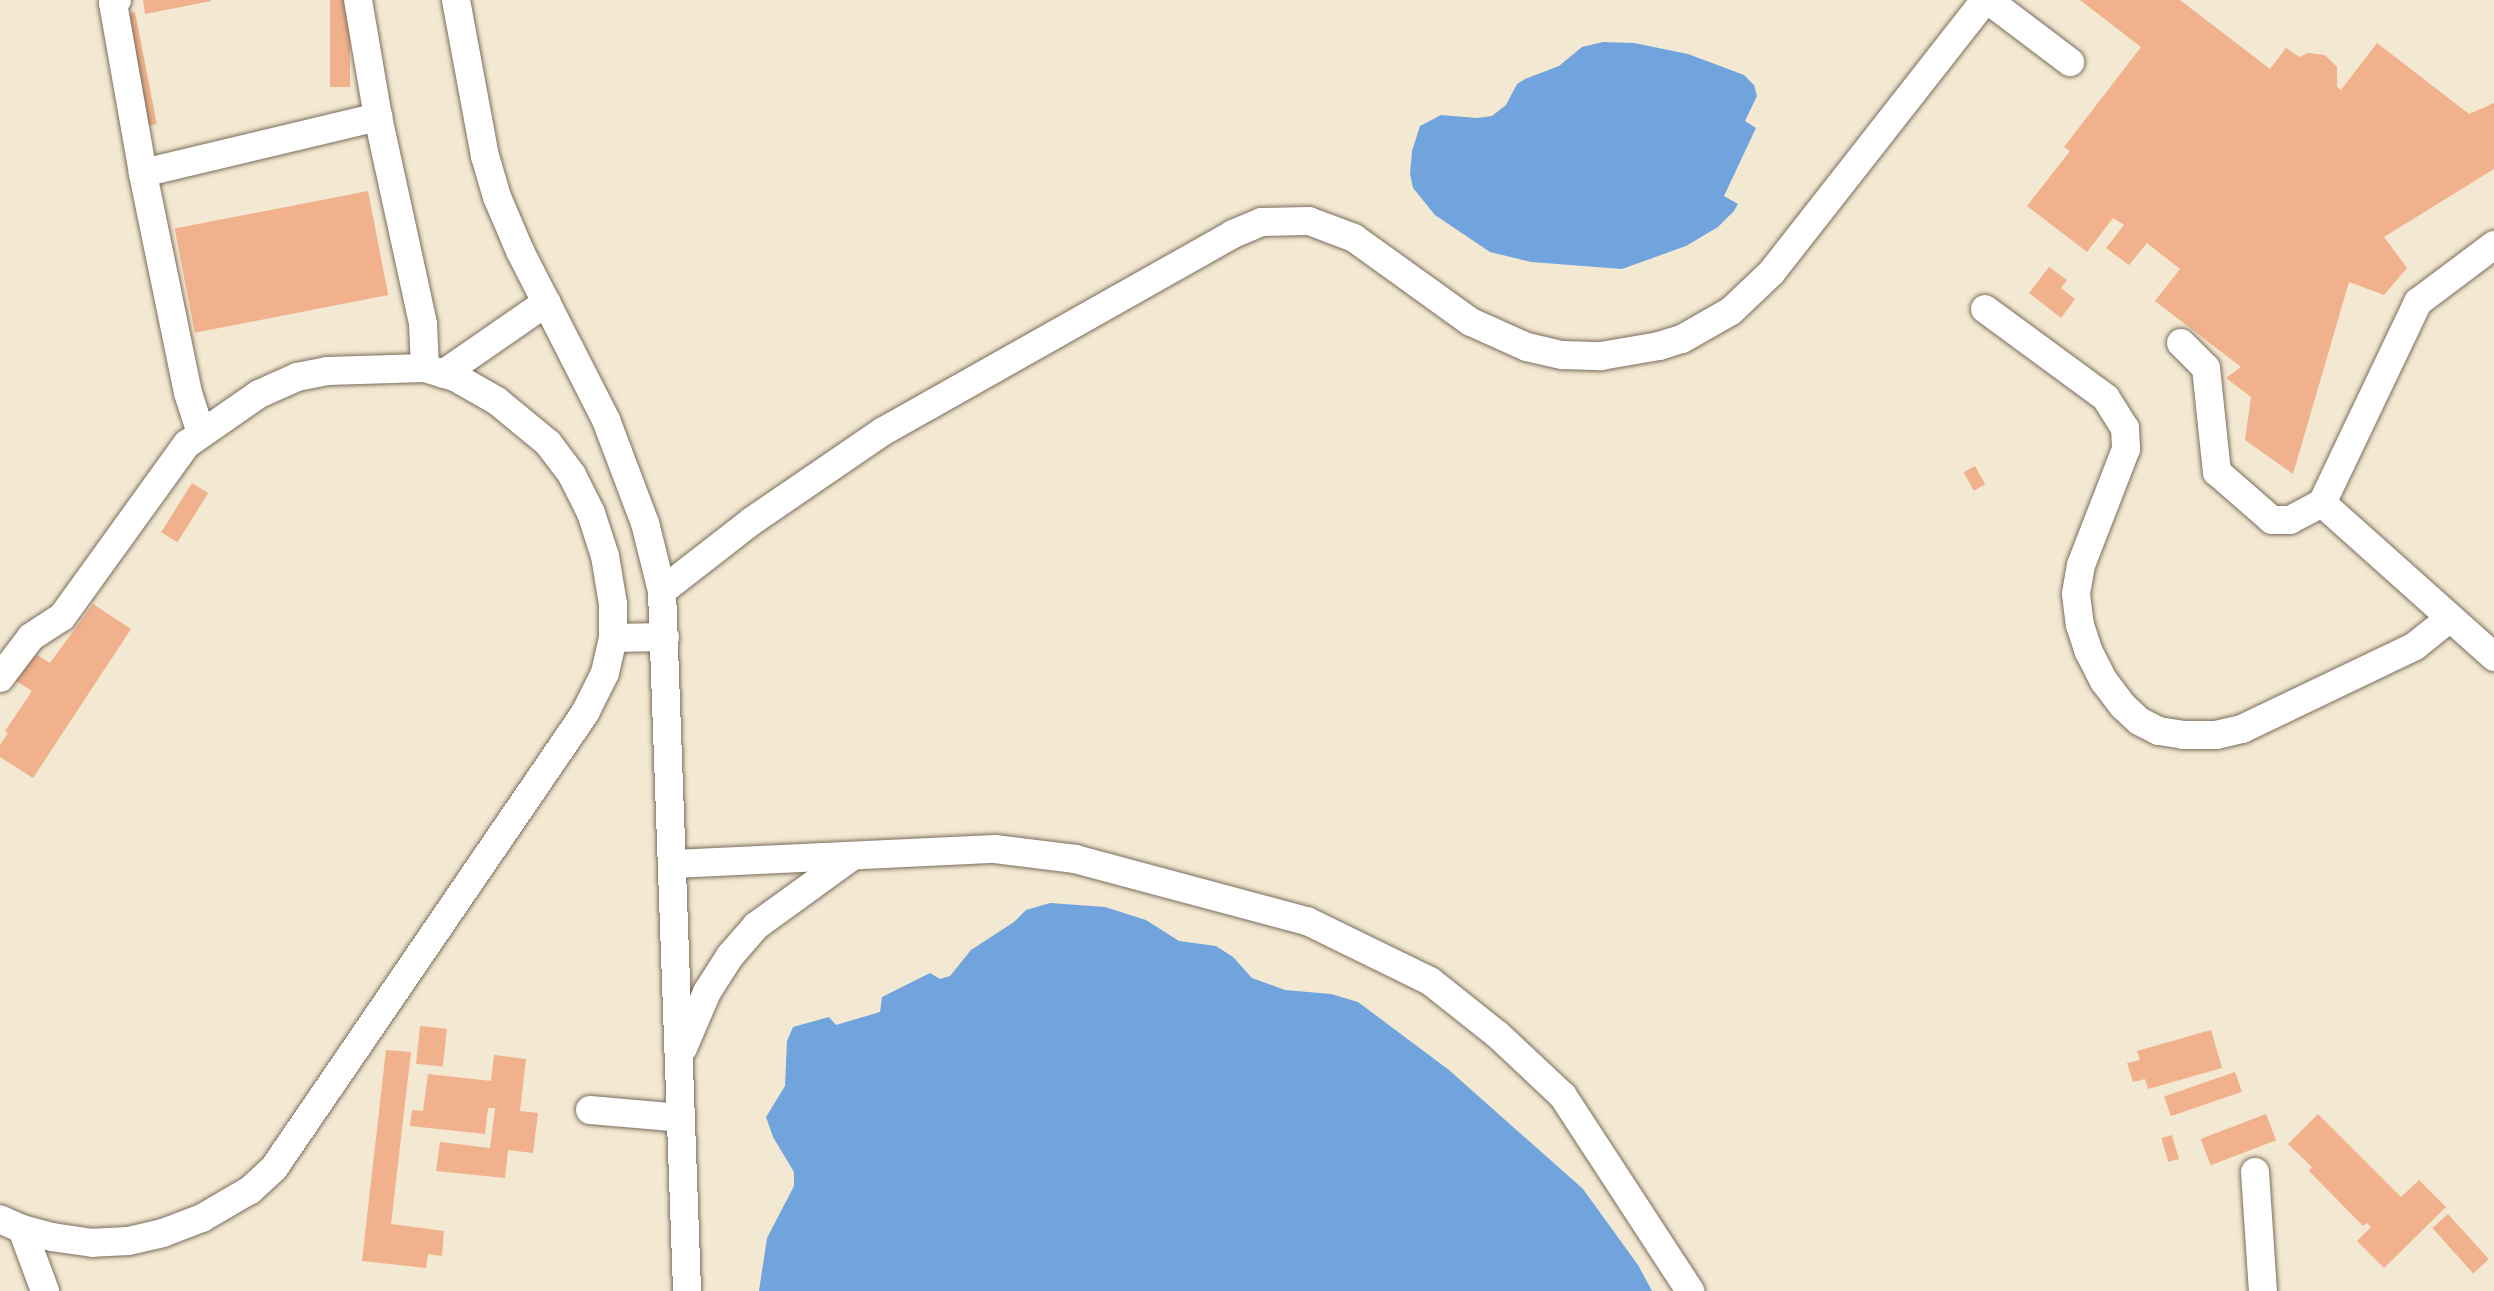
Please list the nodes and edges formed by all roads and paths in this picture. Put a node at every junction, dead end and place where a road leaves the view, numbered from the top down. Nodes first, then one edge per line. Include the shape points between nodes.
1 (117, 0) edge
2 (358, 0) edge
3 (456, 0) edge
4 (1986, 0) edge
5 (2070, 62) dead end
6 (378, 117) junction
7 (143, 173) junction
8 (2494, 245) edge
9 (547, 302) junction
10 (1985, 309) dead end
11 (2181, 343) dead end
12 (434, 371) junction
13 (201, 433) junction
14 (2322, 503) junction
15 (662, 591) junction
16 (2449, 618) junction
17 (665, 637) junction
18 (613, 638) junction
19 (2494, 657) edge
20 (0, 678) edge
21 (850, 858) junction
22 (674, 864) junction
23 (679, 1057) junction
24 (590, 1110) dead end
25 (681, 1118) junction
26 (2255, 1172) dead end
27 (11, 1224) edge
28 (45, 1291) edge
29 (687, 1291) edge
30 (1690, 1291) edge
31 (2263, 1291) edge

1 - 7 lane via 113,4
2 - 6 lane
3 - 9 lane via 497,197
4 - 5 lane
4 - 15 lane via 1771,273 1731,311 1682,339 1601,356 1563,355 1527,347 1471,321 1354,238 1309,221 1261,222 1233,233 882,432 752,521
6 - 7 lane
6 - 12 lane
7 - 13 lane via 188,393
8 - 14 lane via 2418,302
9 - 12 lane
9 - 15 lane via 606,420 645,523
10 - 16 lane via 2106,398 2125,428 2126,449 2081,565 2076,594 2089,652 2104,681 2139,720 2159,731 2183,735 2242,729 2415,646
11 - 14 lane via 2206,368 2217,472 2272,520 2290,520
12 - 13 lane via 327,371 296,377 259,394
12 - 18 lane via 497,401 548,443 572,475 605,556
13 - 20 lane via 163,475 62,617 31,637
14 - 16 lane
15 - 17 lane
16 - 19 lane
17 - 18 lane
17 - 22 lane
18 - 27 lane via 606,673 585,713 274,1168 267,1192 248,1213 202,1218 128,1241 93,1243
21 - 22 lane
21 - 23 lane via 756,926 730,956 707,992
21 - 30 lane via 995,849 1075,859 1307,922 1371,950 1430,981 1498,1035 1563,1096
22 - 23 lane
23 - 25 lane
24 - 25 lane
25 - 29 lane
26 - 31 lane
27 - 28 lane

